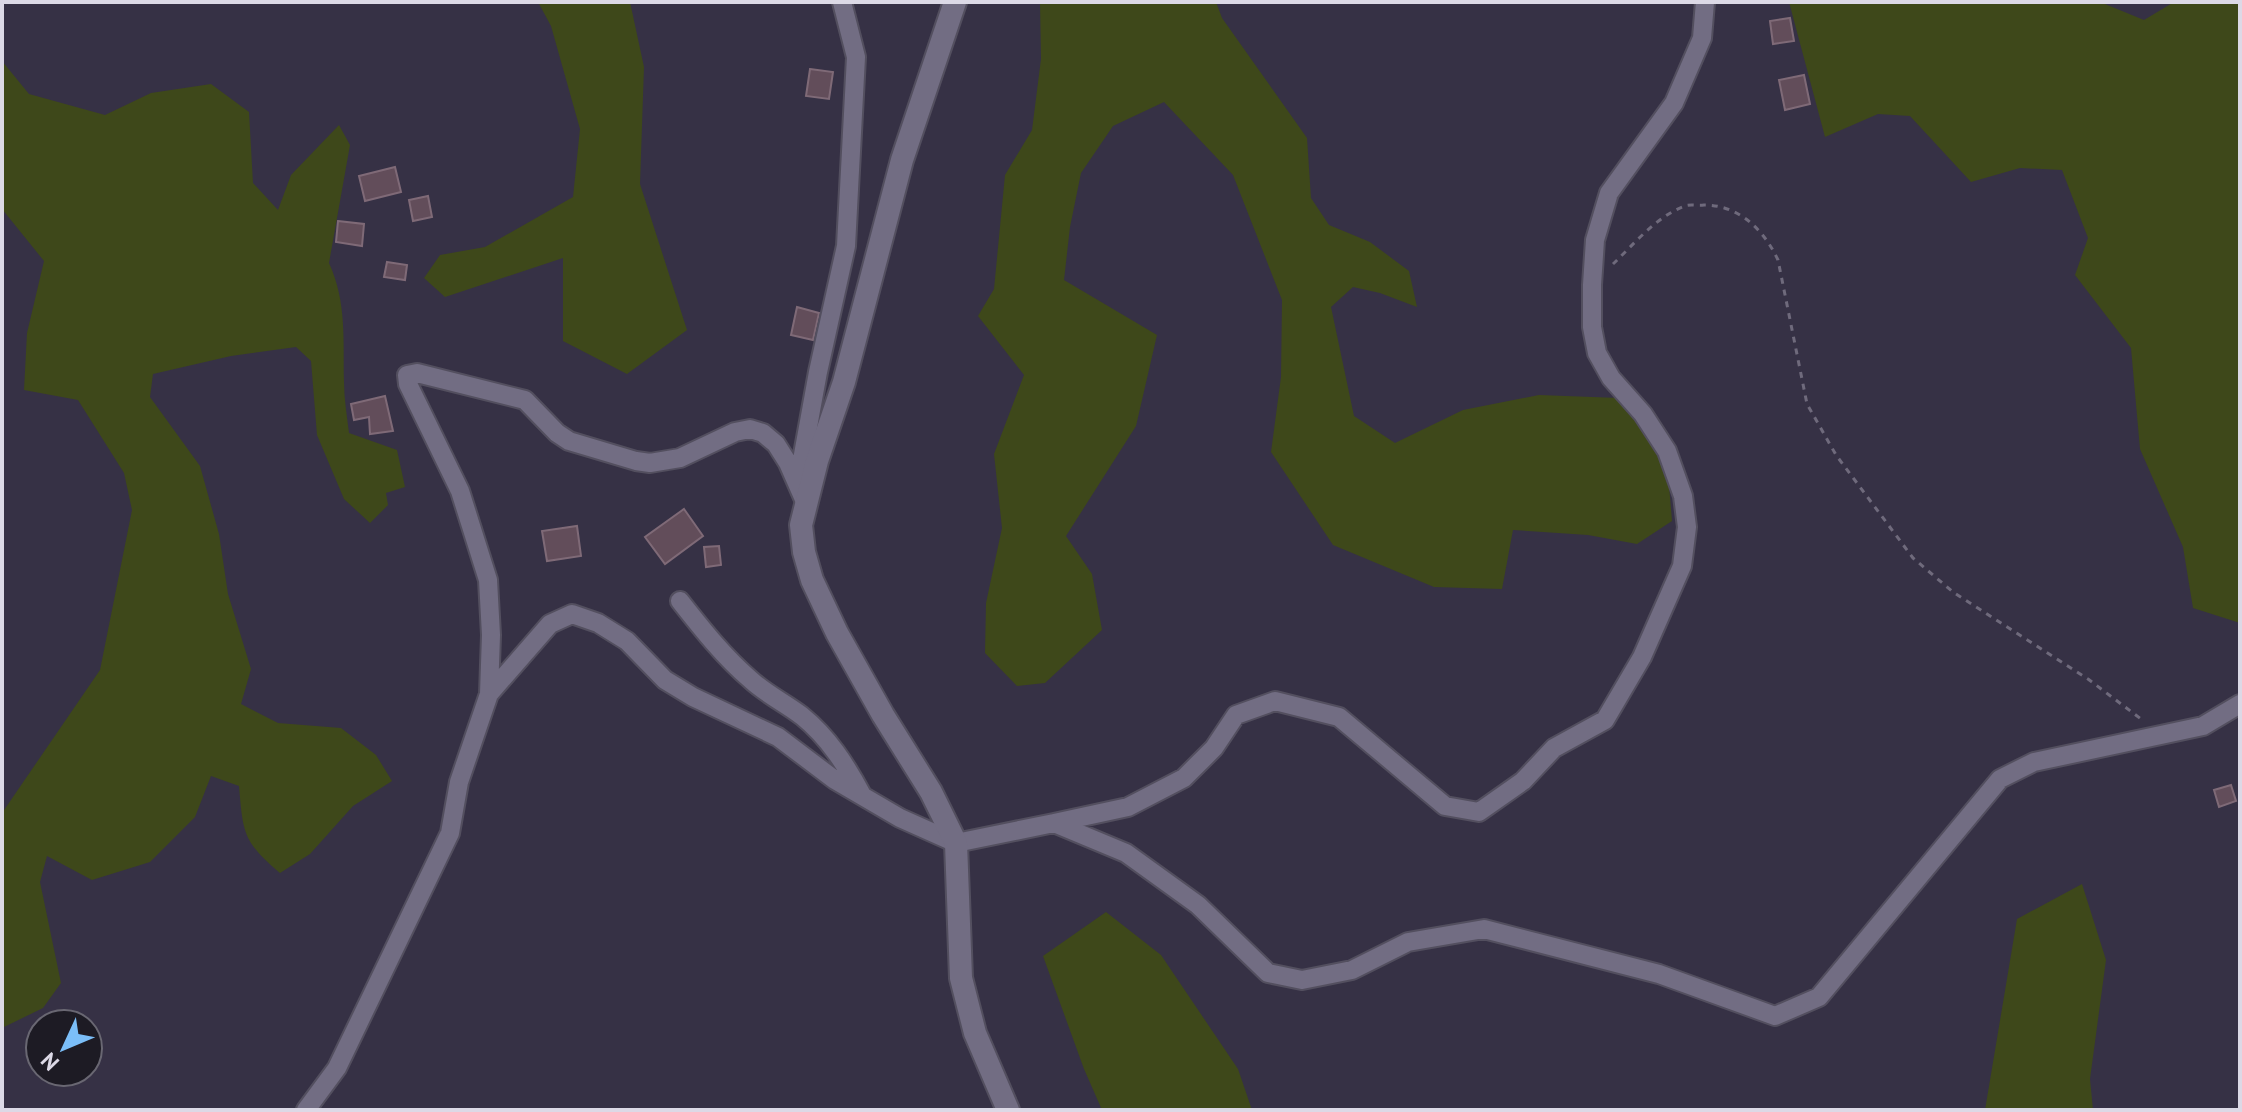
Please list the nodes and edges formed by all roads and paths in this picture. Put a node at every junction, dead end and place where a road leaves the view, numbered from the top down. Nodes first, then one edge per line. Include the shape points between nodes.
1 (842, 2) edge
2 (955, 2) edge
3 (1705, 2) edge
4 (1592, 285) junction
5 (798, 482) junction
6 (806, 504) junction
7 (680, 601) dead end
8 (489, 694) junction
9 (2240, 704) edge
10 (2163, 736) junction
11 (863, 797) junction
12 (1054, 823) junction
13 (956, 843) junction
14 (306, 1110) edge
15 (1008, 1110) edge

1 - 5 street via 856,57 846,246
2 - 6 street via 902,160
3 - 4 street via 1702,38 1674,103 1609,193 1595,240
4 - 10 path via 1653,226 1686,206 1721,205 1754,225 1778,260 1807,404 1836,455 1913,558 1953,592 2088,679
4 - 12 street via 1597,353 1667,451 1683,496 1687,527 1682,566 1642,657 1605,720 1554,748 1523,781 1479,812 1445,806 1339,717 1275,701 1236,715 1214,748 1184,778 1128,807
5 - 6 street
5 - 8 street via 776,444 750,429 680,458 636,461 569,441 525,400 411,373 406,380 460,491 488,580
6 - 13 street via 801,525 812,580
7 - 11 street via 726,658 828,742
8 - 11 street via 550,624 572,614 627,641 665,680 778,737
8 - 14 street via 459,782 450,833 337,1068
9 - 10 street via 2203,726
10 - 12 street via 2034,762 2000,779 1819,997 1775,1016 1659,974 1484,929 1408,942 1339,973 1302,980 1268,973 1198,905 1126,853
11 - 13 street
12 - 13 street
13 - 15 street via 961,978 975,1033

